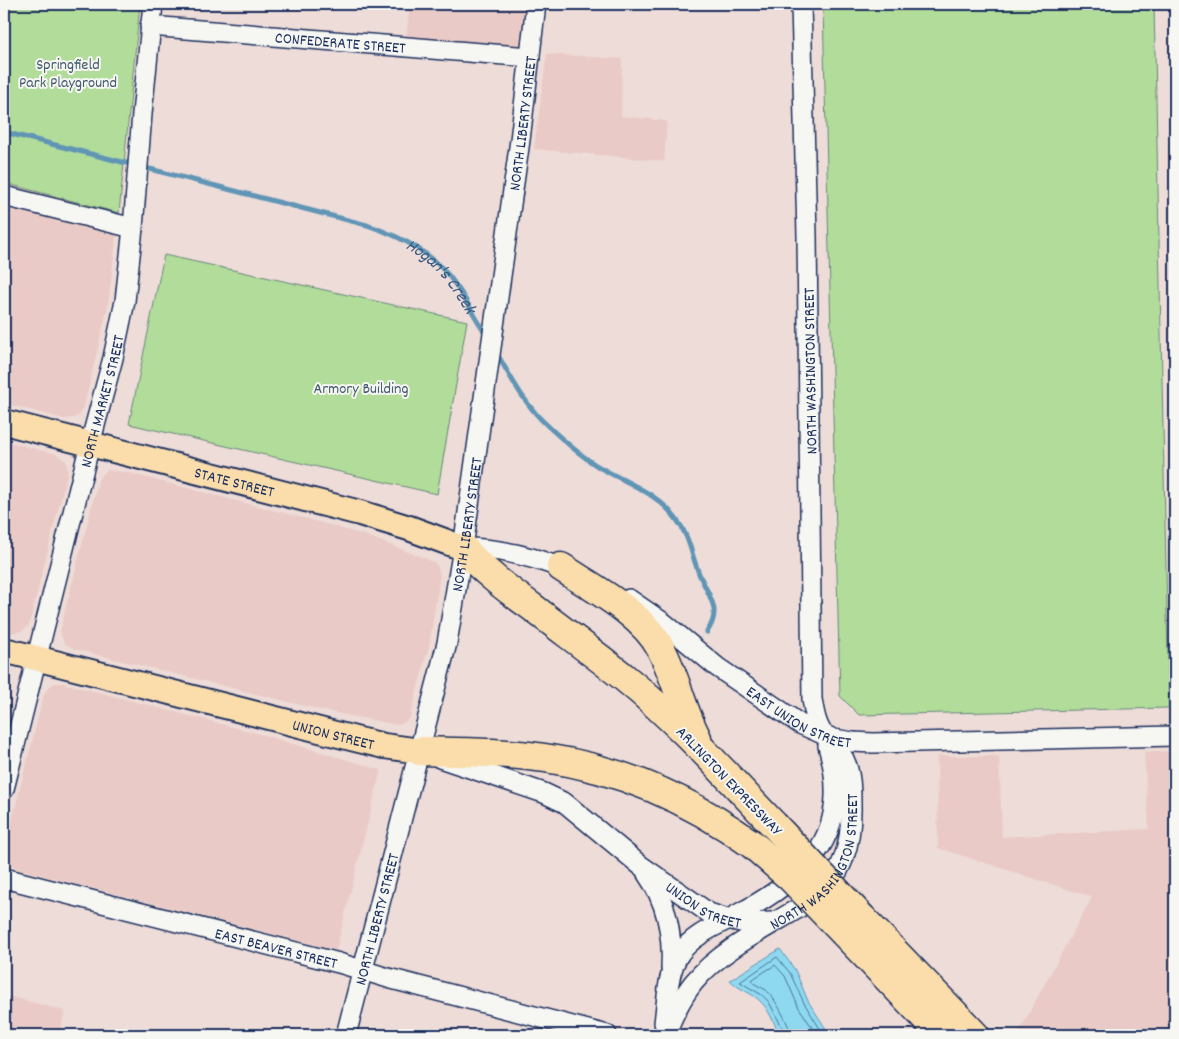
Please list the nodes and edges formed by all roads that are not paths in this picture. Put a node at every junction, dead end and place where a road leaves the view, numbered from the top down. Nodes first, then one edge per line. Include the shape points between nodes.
1 (153, 4) edge
2 (536, 4) edge
3 (801, 4) edge
4 (150, 26) junction
5 (530, 57) junction
6 (4, 196) edge
7 (133, 228) junction
8 (4, 422) edge
9 (90, 444) junction
10 (463, 548) junction
11 (561, 567) junction
12 (4, 650) edge
13 (37, 658) junction
14 (825, 735) junction
15 (1175, 736) edge
16 (420, 751) junction
17 (707, 754) junction
18 (4, 789) edge
19 (640, 865) junction
20 (4, 878) edge
21 (728, 920) junction
22 (776, 922) junction
23 (853, 926) junction
24 (362, 970) junction
25 (670, 979) junction
26 (346, 1035) edge
27 (607, 1035) edge
28 (664, 1035) edge
29 (942, 1035) edge
30 (976, 1035) edge

1 - 4 street, NORTH MARKET STREET
2 - 5 street, NORTH LIBERTY STREET
3 - 14 street, NORTH WASHINGTON STREET via 812,699
4 - 5 street, CONFEDERATE STREET
4 - 7 street, NORTH MARKET STREET
5 - 10 street, NORTH LIBERTY STREET
6 - 7 street
7 - 9 street, NORTH MARKET STREET via 125,301
8 - 9 main road, STATE STREET
9 - 10 main road, STATE STREET via 360,514
9 - 13 street, NORTH MARKET STREET
10 - 11 street, EAST UNION STREET via 514,552
10 - 16 street, NORTH LIBERTY STREET via 444,658
10 - 17 highway, ARLINGTON EXPRESSWAY via 505,588 649,698
11 - 14 street, EAST UNION STREET via 628,598 770,704 800,724
11 - 17 highway via 625,610 654,637 666,658 694,732
12 - 13 main road, UNION STREET
13 - 16 main road, UNION STREET via 369,743
13 - 18 street, NORTH MARKET STREET
14 - 15 street, EAST UNION STREET via 863,742
14 - 21 street, NORTH WASHINGTON STREET via 836,796 832,822 823,843 790,881
14 - 22 street, NORTH WASHINGTON STREET via 840,753 849,773 850,839 841,864 822,892
16 - 19 street, UNION STREET via 565,803
16 - 23 highway, ARLINGTON EXPRESSWAY, bridge via 528,756 590,767 635,782 719,822 753,845
16 - 24 street, NORTH LIBERTY STREET
17 - 23 highway, ARLINGTON EXPRESSWAY, bridge via 774,825
19 - 21 street, UNION STREET via 701,909
19 - 25 street, UNION STREET via 653,883 667,918 671,940
20 - 24 street, EAST BEAVER STREET
21 - 22 street, UNION STREET via 754,924
21 - 25 street, NORTH WASHINGTON STREET via 700,935 682,951
22 - 28 street, NORTH WASHINGTON STREET via 720,958 700,975 678,1004
23 - 29 highway, ARLINGTON EXPRESSWAY
23 - 30 highway, ARLINGTON EXPRESSWAY
24 - 26 street, NORTH LIBERTY STREET
24 - 27 street, EAST BEAVER STREET
25 - 28 street, NORTH WASHINGTON STREET

